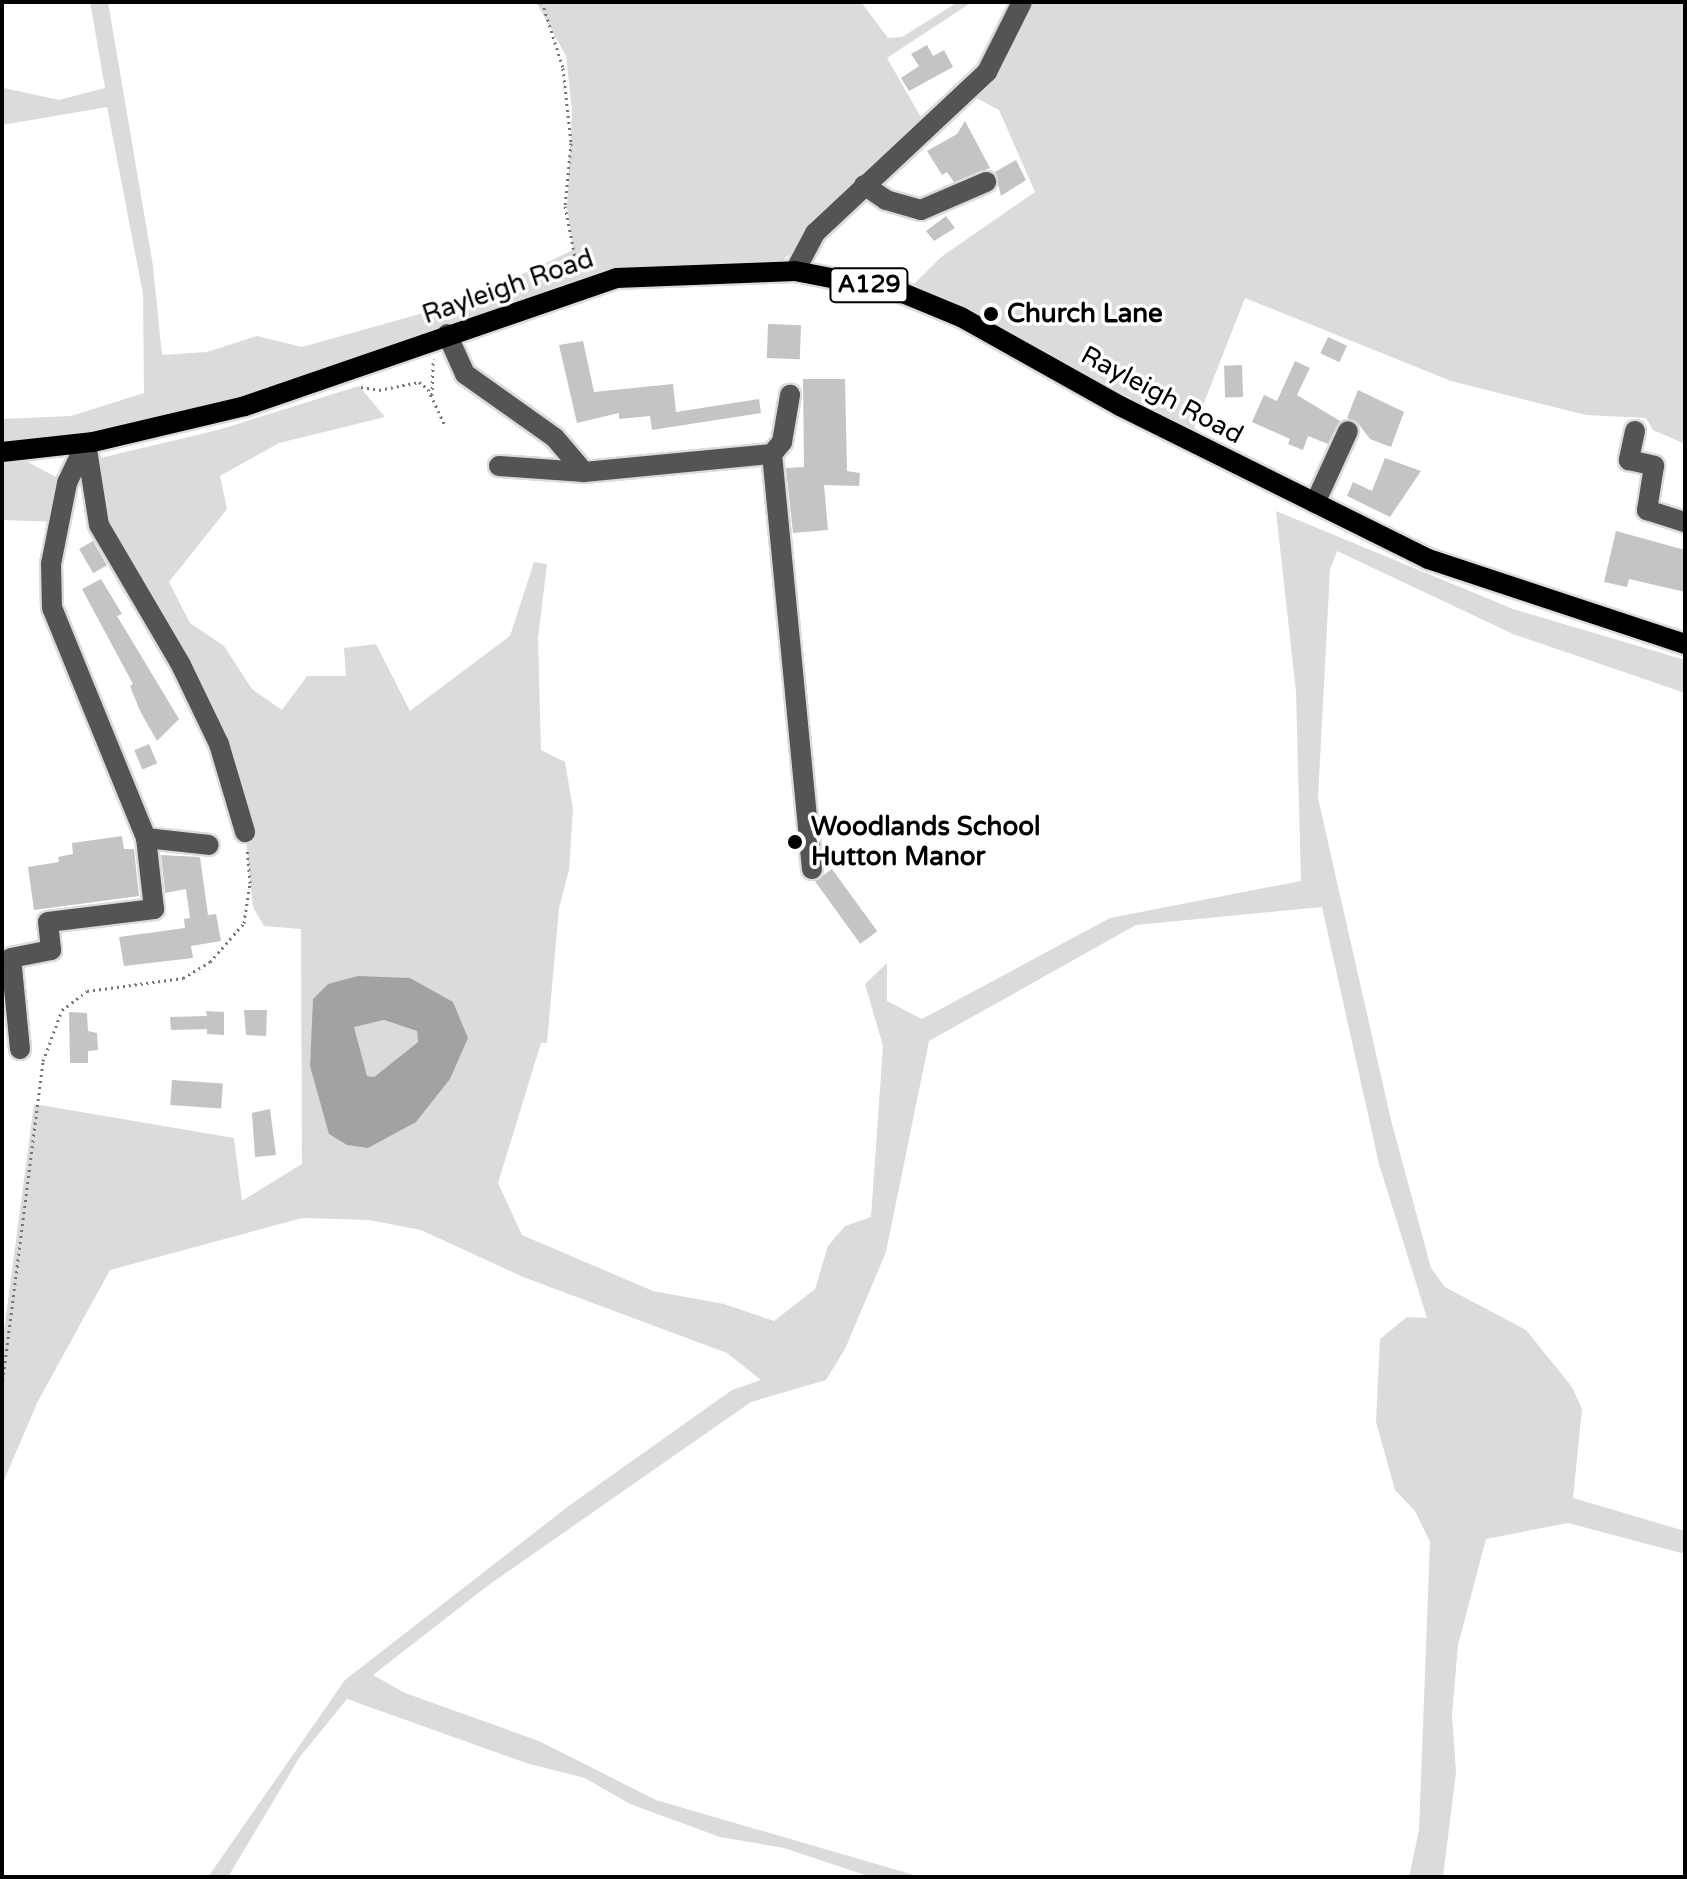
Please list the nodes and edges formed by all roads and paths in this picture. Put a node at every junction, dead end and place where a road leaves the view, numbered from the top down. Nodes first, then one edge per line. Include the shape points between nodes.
1 (542, 2) edge
2 (1022, 2) edge
3 (986, 182) dead end
4 (864, 185) junction
5 (795, 271) junction
6 (580, 287) junction
7 (447, 334) junction
8 (433, 359) dead end
9 (331, 378) junction
10 (790, 395) dead end
11 (433, 399) junction
12 (444, 424) dead end
13 (1348, 431) dead end
14 (1635, 431) dead end
15 (86, 443) junction
16 (2, 452) edge
17 (772, 454) junction
18 (499, 466) dead end
19 (584, 472) junction
20 (1315, 503) junction
21 (1685, 522) edge
22 (1685, 644) edge
23 (245, 832) joint
24 (146, 838) junction
25 (209, 845) dead end
26 (812, 869) dead end
27 (20, 1049) dead end
28 (2, 1386) edge

1 - 6 path via 563,68 571,143 565,206
2 - 4 street via 987,72
3 - 4 street via 921,210 886,200
4 - 5 street via 815,233
5 - 6 main road, Rayleigh Road / A129 via 719,270 616,278
5 - 20 main road, Rayleigh Road / A129 via 898,291 961,317 1120,406
6 - 7 main road, Rayleigh Road / A129
7 - 9 main road, Rayleigh Road / A129
7 - 19 street via 465,374 555,438
8 - 11 path
9 - 11 path via 379,390 419,382
9 - 15 main road, Rayleigh Road / A129 via 161,428
10 - 17 street via 782,442
11 - 12 path
13 - 20 street
14 - 21 street via 1629,460 1654,466 1647,510
15 - 16 main road, Rayleigh Road / A129
15 - 23 street via 99,525 181,665 219,744
15 - 24 street via 67,483 51,564 52,608
17 - 19 street
17 - 26 street
18 - 19 street
20 - 22 main road, Rayleigh Road / A129 via 1428,559
23 - 28 path via 250,883 244,923 210,962 183,978 87,991 62,1010 43,1061
24 - 25 street
24 - 27 street via 154,909 48,922 51,950 11,958

